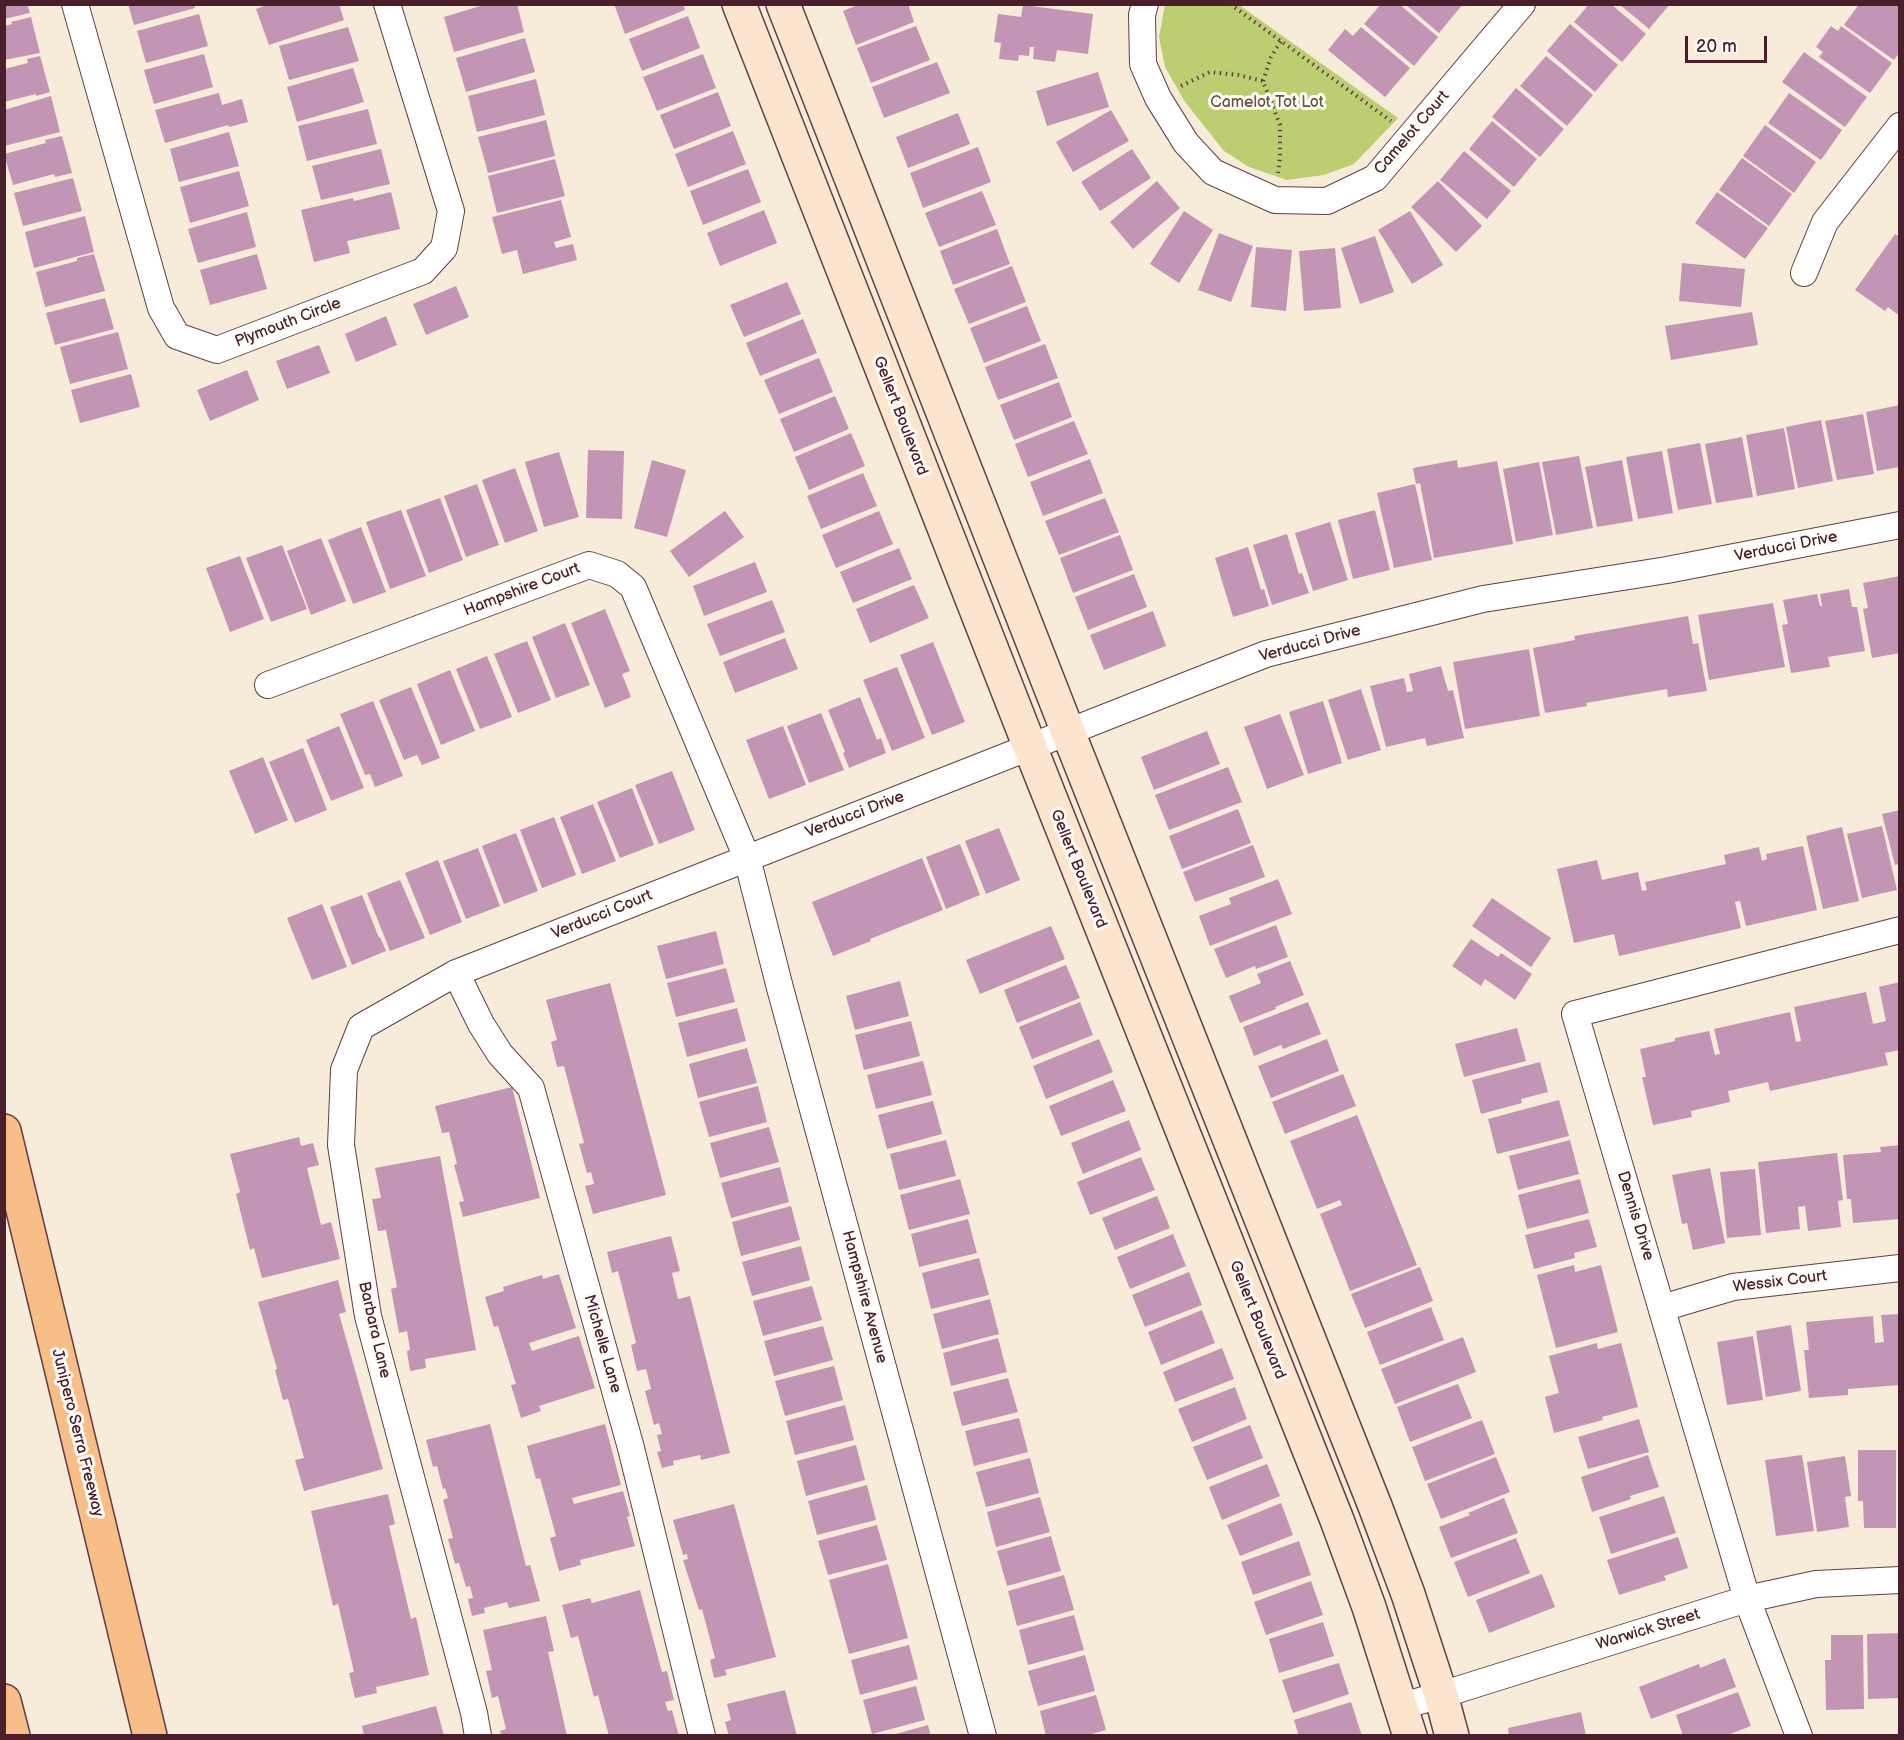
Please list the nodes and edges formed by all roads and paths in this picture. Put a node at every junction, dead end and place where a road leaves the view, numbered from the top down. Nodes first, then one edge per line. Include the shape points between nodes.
1 (75, 4) edge
2 (387, 4) edge
3 (739, 4) edge
4 (783, 4) edge
5 (1145, 4) edge
6 (1230, 4) edge
7 (1522, 4) edge
8 (1281, 41) junction
9 (1263, 81) junction
10 (1158, 98) junction
11 (1899, 126) edge
12 (1411, 135) junction
13 (1275, 200) junction
14 (1804, 273) dead end
15 (1899, 525) edge
16 (268, 685) dead end
17 (1068, 732) junction
18 (1030, 747) junction
19 (747, 858) junction
20 (1899, 930) edge
21 (456, 973) junction
22 (4, 1131) edge
23 (1899, 1268) edge
24 (1662, 1308) junction
25 (1899, 1580) edge
26 (1747, 1599) junction
27 (1441, 1695) junction
28 (4, 1701) edge
29 (1406, 1721) edge
30 (13, 1736) edge
31 (150, 1736) edge
32 (478, 1736) edge
33 (702, 1736) edge
34 (983, 1736) edge
35 (1452, 1736) edge
36 (1800, 1736) edge

1 - 2 street, Plymouth Circle via 161,308 177,336 217,350 423,271 444,248 451,211
3 - 18 main road, Gellert Boulevard
4 - 17 main road
5 - 10 street, Camelot Court via 1143,64
6 - 8 path
7 - 12 street, Camelot Court
8 - 9 path
8 - 12 path
9 - 10 path via 1210,72
9 - 13 path via 1280,125
10 - 13 street, Camelot Court via 1186,143 1213,172
11 - 14 street via 1825,222
12 - 13 street, Camelot Court via 1375,178 1327,201
15 - 17 street, Verducci Drive via 1667,570 1483,599 1266,654
16 - 19 street, Hampshire Court via 589,564 617,574 633,587
17 - 18 street, Verducci Drive
17 - 27 main road via 1375,1506
18 - 19 street, Verducci Drive
18 - 29 main road, Gellert Boulevard via 1337,1520
19 - 21 street, Verducci Court
19 - 34 street, Hampshire Avenue
20 - 24 street, Dennis Drive via 1575,1014
21 - 32 street, Barbara Lane via 361,1027 344,1070 341,1145 368,1316
21 - 33 street, Michelle Lane via 500,1054 531,1088 632,1448
22 - 31 highway, Junipero Serra Freeway
23 - 24 street, Wessix Court via 1733,1287
24 - 26 street, Dennis Drive
25 - 26 street, Warwick Street via 1816,1584
26 - 27 street, Warwick Street
26 - 36 street, Dennis Drive
27 - 29 street, Warwick Street
27 - 35 main road
28 - 30 highway

